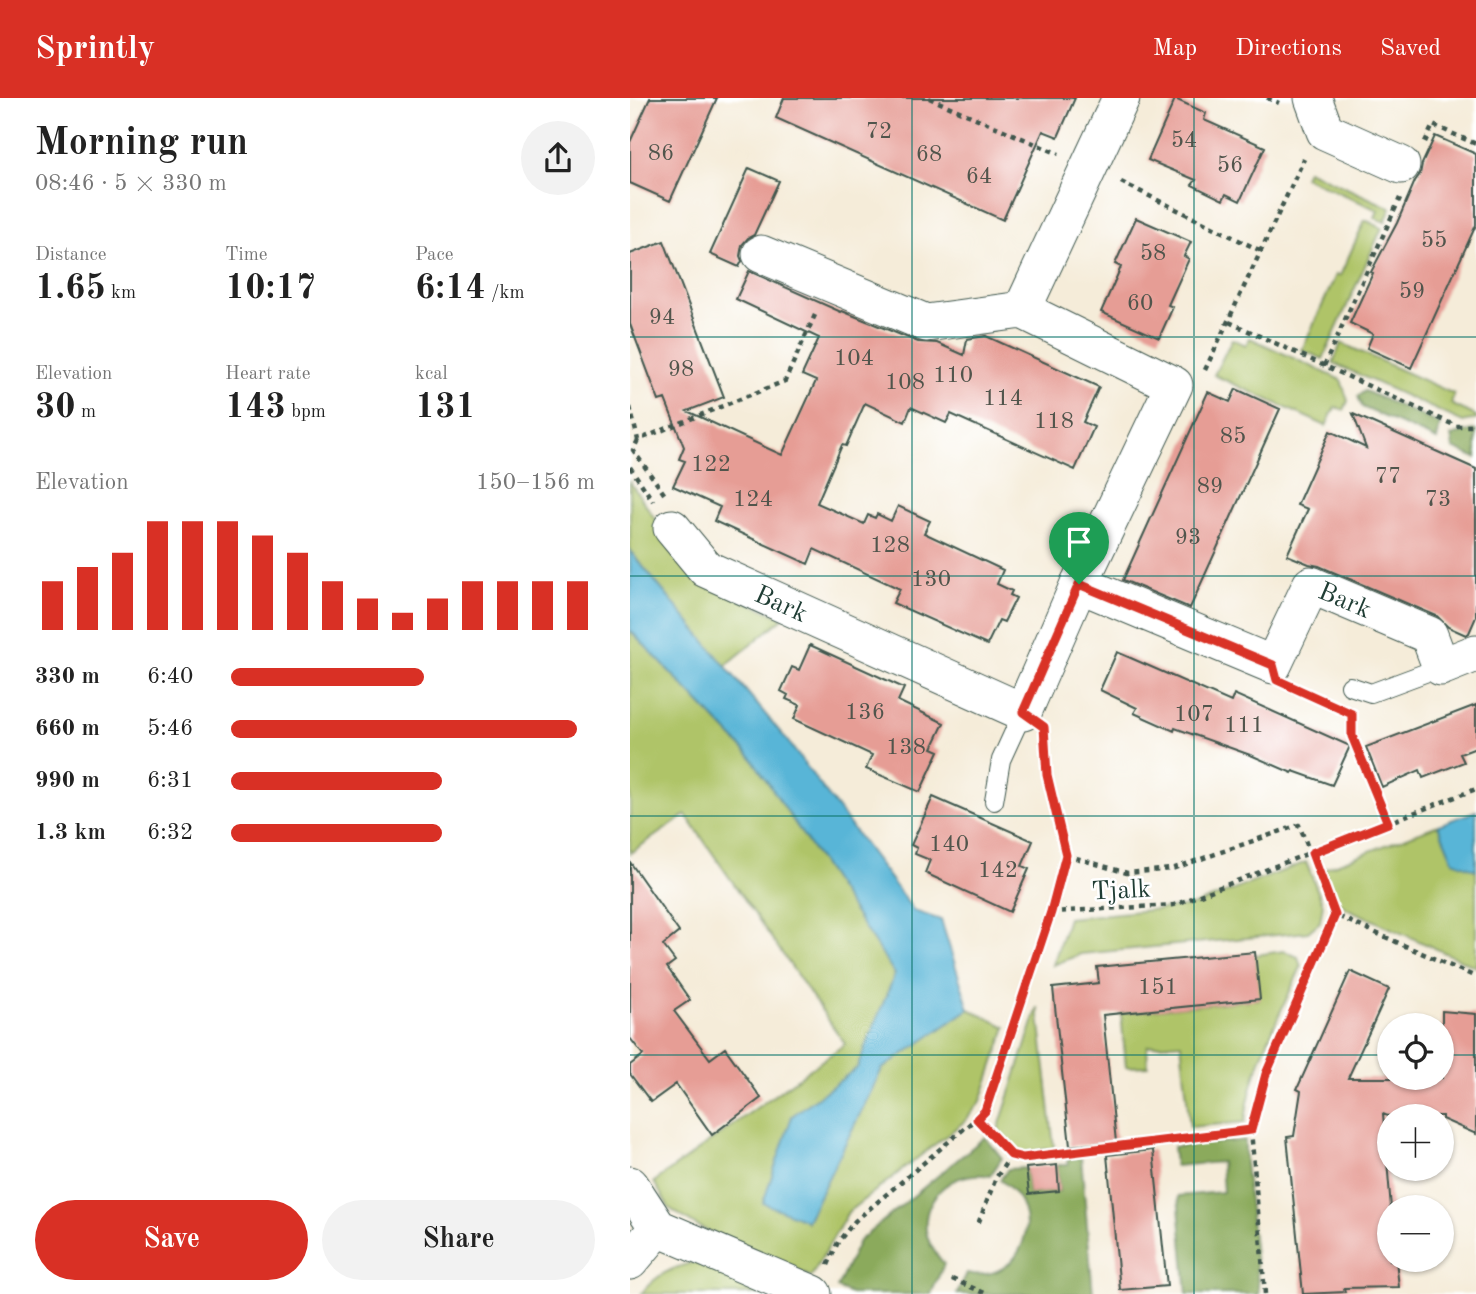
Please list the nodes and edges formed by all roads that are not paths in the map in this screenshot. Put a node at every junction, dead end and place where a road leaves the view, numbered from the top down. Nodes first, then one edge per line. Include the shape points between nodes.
1 (1121, 98) edge
2 (1306, 111) edge
3 (1406, 169) road end
4 (761, 254) dead end
5 (1022, 310) junction
6 (671, 527) dead end
7 (1079, 584) junction
8 (1476, 653) edge
9 (1441, 667) junction
10 (1350, 686) dead end
11 (1023, 712) junction
12 (994, 801) dead end
13 (630, 1185) edge
14 (658, 1228) junction
15 (630, 1261) edge
16 (820, 1281) edge

1 - 5 street
2 - 3 street
4 - 5 street via 926,323
5 - 7 street via 1174,385
6 - 11 street, Bark via 706,569
7 - 9 street, Bark via 1273,665 1311,584 1429,635
7 - 11 street
8 - 9 street
9 - 10 lane via 1371,693
11 - 12 lane via 1001,760
13 - 14 street
14 - 15 street
14 - 16 street

